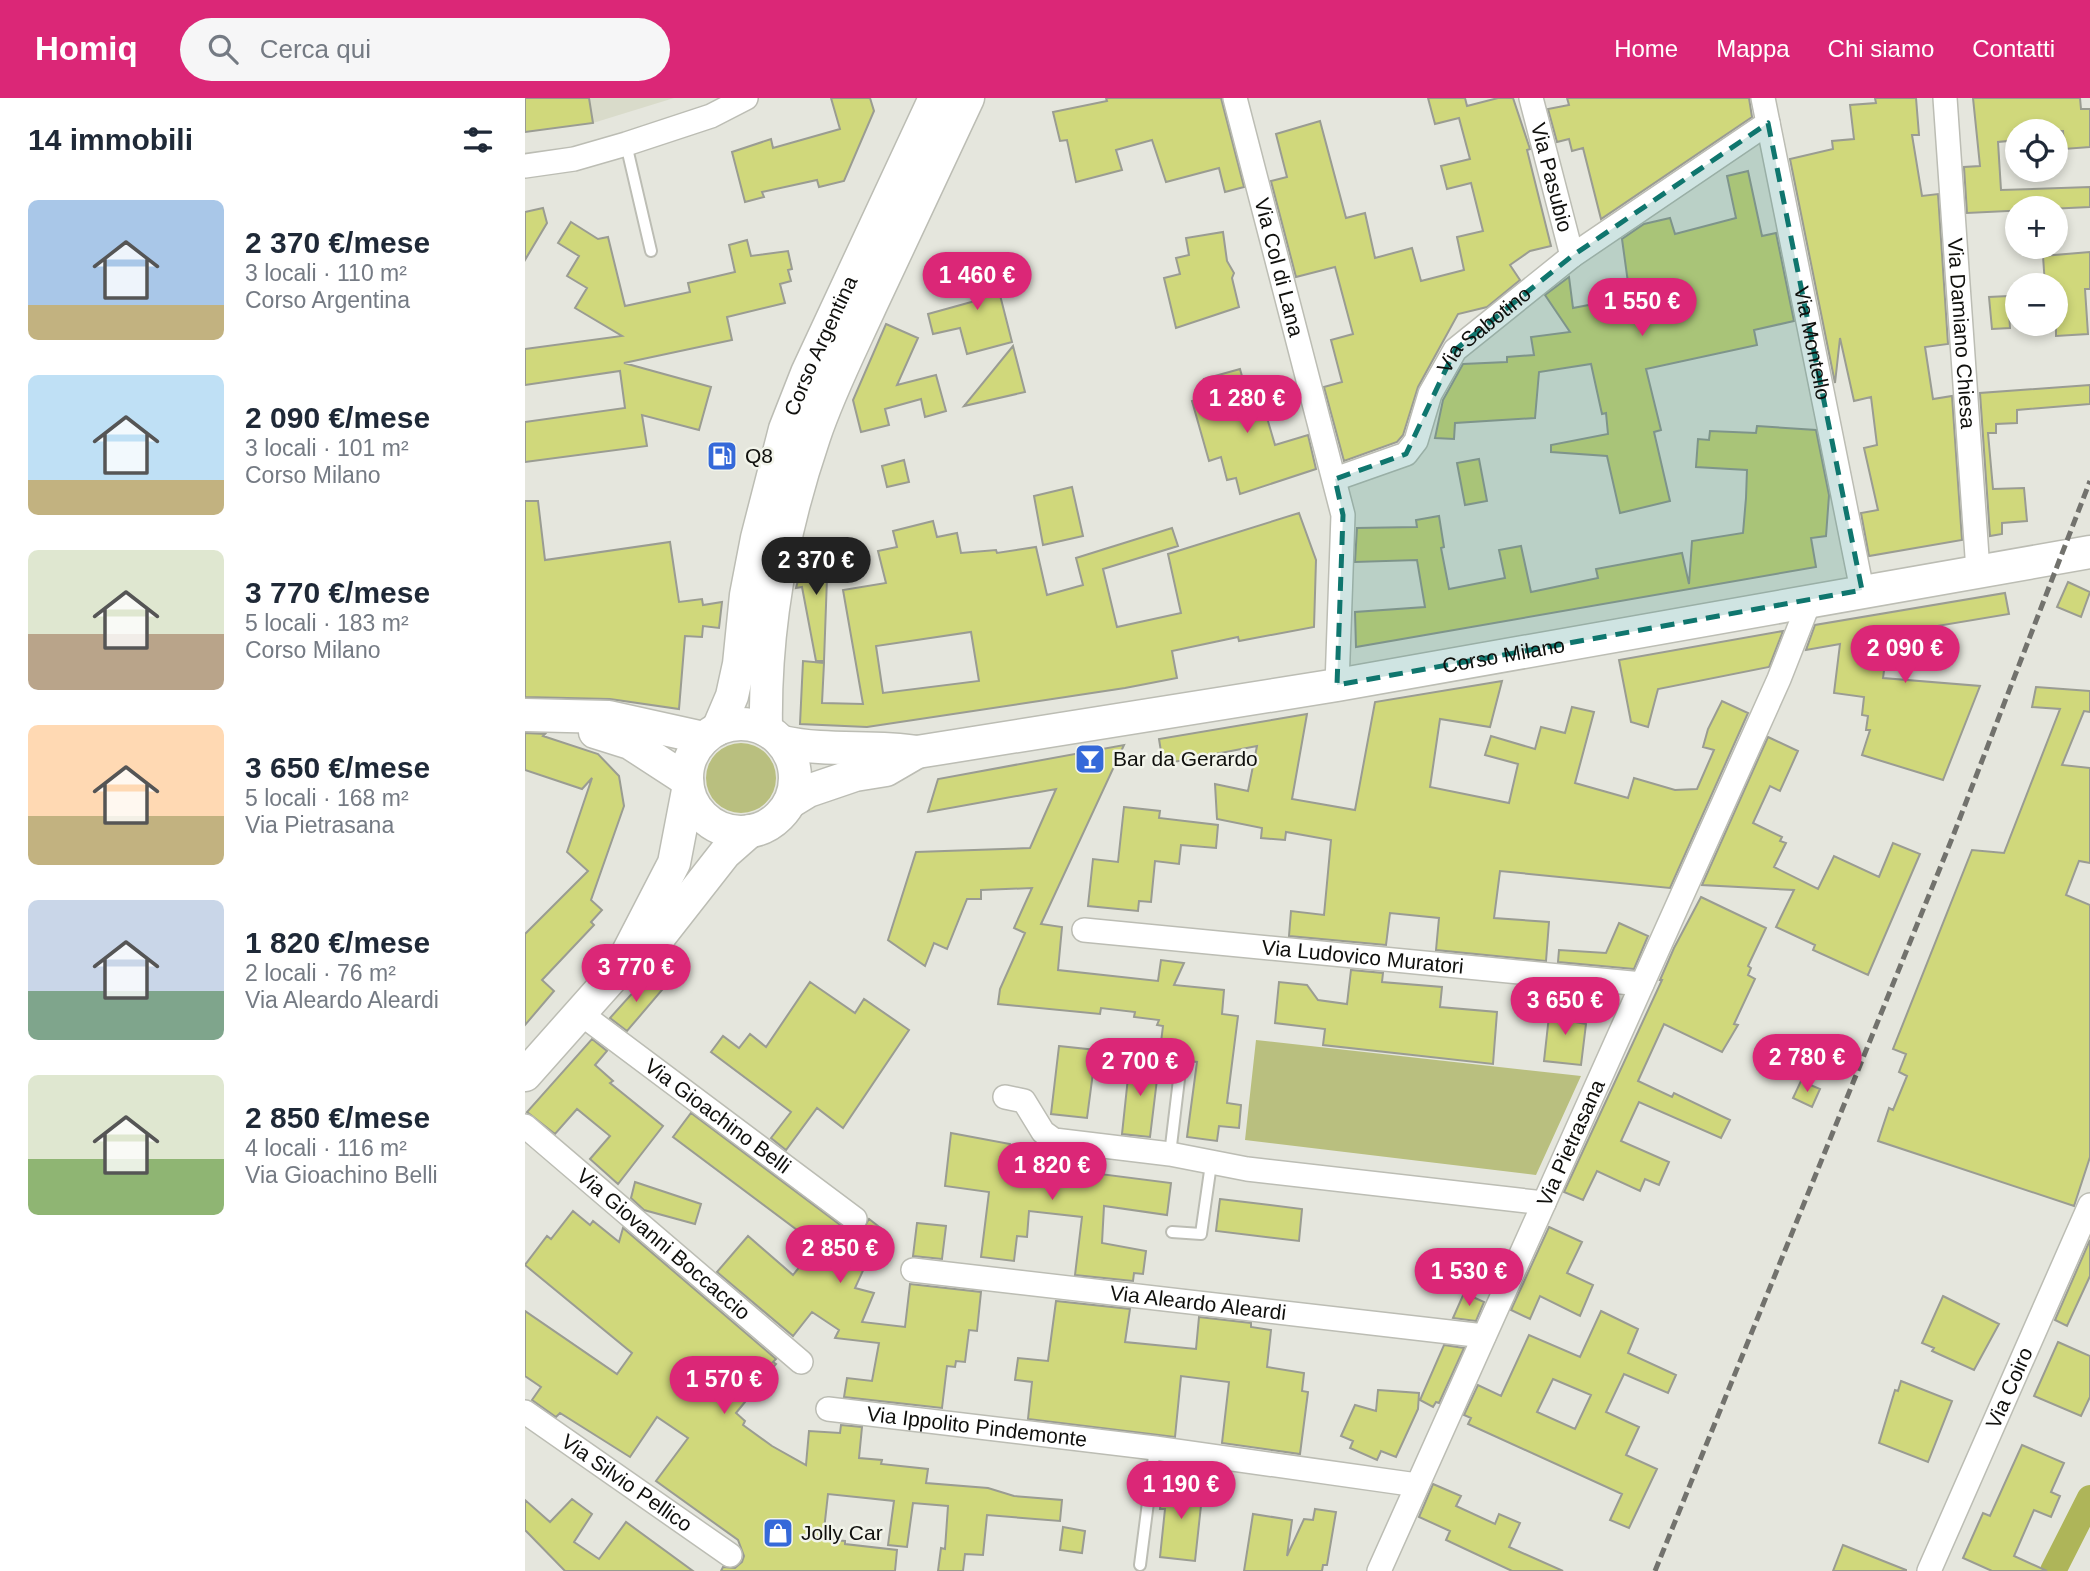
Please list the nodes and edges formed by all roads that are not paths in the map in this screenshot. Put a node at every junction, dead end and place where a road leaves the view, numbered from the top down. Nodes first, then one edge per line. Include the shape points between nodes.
1 (746, 98) edge
2 (935, 98) edge
3 (968, 98) edge
4 (1235, 98) edge
5 (1531, 98) edge
6 (1945, 98) edge
7 (1768, 106) edge
8 (626, 144) junction
9 (525, 166) edge
10 (651, 251) dead end
11 (1572, 256) junction
12 (1335, 479) junction
13 (2090, 552) edge
14 (1978, 571) junction
15 (1862, 590) junction
16 (1810, 600) junction
17 (1336, 685) junction
18 (536, 716) edge
19 (711, 733) junction
20 (774, 736) junction
21 (916, 752) junction
22 (687, 785) junction
23 (790, 802) junction
24 (750, 831) junction
25 (1084, 930) dead end
26 (622, 965) junction
27 (1642, 984) junction
28 (580, 1013) junction
29 (1180, 1071) dead end
30 (525, 1075) edge
31 (1005, 1097) dead end
32 (525, 1126) edge
33 (1170, 1154) junction
34 (1211, 1164) junction
35 (1543, 1203) junction
36 (2090, 1205) edge
37 (855, 1219) dead end
38 (1172, 1232) dead end
39 (913, 1270) dead end
40 (1484, 1336) junction
41 (801, 1362) dead end
42 (828, 1409) dead end
43 (525, 1412) edge
44 (1155, 1448) junction
45 (1417, 1485) junction
46 (730, 1555) dead end
47 (1140, 1565) dead end
48 (1379, 1571) edge
49 (1929, 1571) edge

1 - 8 street via 711,116
2 - 19 main road, Corso Argentina via 785,429 754,549 732,696
3 - 20 main road, Corso Argentina via 814,438 784,542 774,599 768,664
4 - 12 street, Via Col di Lana
5 - 11 street, Via Pasubio
6 - 14 street, Via Damiano Chiesa
7 - 11 street, Via Sabotino
7 - 15 street, Via Montello
8 - 9 street via 574,159
8 - 10 lane
11 - 12 street, Via Sabotino via 1455,350 1430,394 1416,441 1406,454
12 - 17 street, Via Col di Lana via 1343,515
13 - 14 main road, Corso Milano
14 - 15 main road, Corso Milano
15 - 16 main road, Corso Milano
16 - 17 main road, Corso Milano
16 - 27 street, Via Pietrasana
17 - 21 main road, Corso Milano
18 - 19 main road via 609,717
18 - 22 main road via 630,743
19 - 20 main road via 743,724
19 - 22 main road, Corso Argentina via 691,757
20 - 21 main road, Corso Milano via 824,750 883,747
20 - 23 main road, Corso Argentina via 795,771
21 - 23 main road, Corso Milano via 886,770 855,775
22 - 24 main road via 692,803 711,823 736,832
22 - 26 main road via 674,863
23 - 24 main road via 773,821
24 - 26 main road via 725,853 660,936
25 - 27 street, Via Ludovico Muratori
26 - 28 main road
27 - 35 street, Via Pietrasana
28 - 30 main road
28 - 37 street, Via Gioachino Belli
29 - 33 lane
31 - 33 street via 1024,1101 1042,1132 1054,1140
32 - 41 street, Via Giovanni Boccaccio
33 - 34 street
34 - 35 street
34 - 38 lane via 1201,1234
35 - 40 street, Via Pietrasana
36 - 49 street, Via Coiro
39 - 40 street, Via Aleardo Aleardi
40 - 45 street, Via Pietrasana
42 - 44 street, Via Ippolito Pindemonte
43 - 46 street, Via Silvio Pellico
44 - 45 street, Via Ippolito Pindemonte
44 - 47 lane
45 - 48 street, Via Pietrasana

